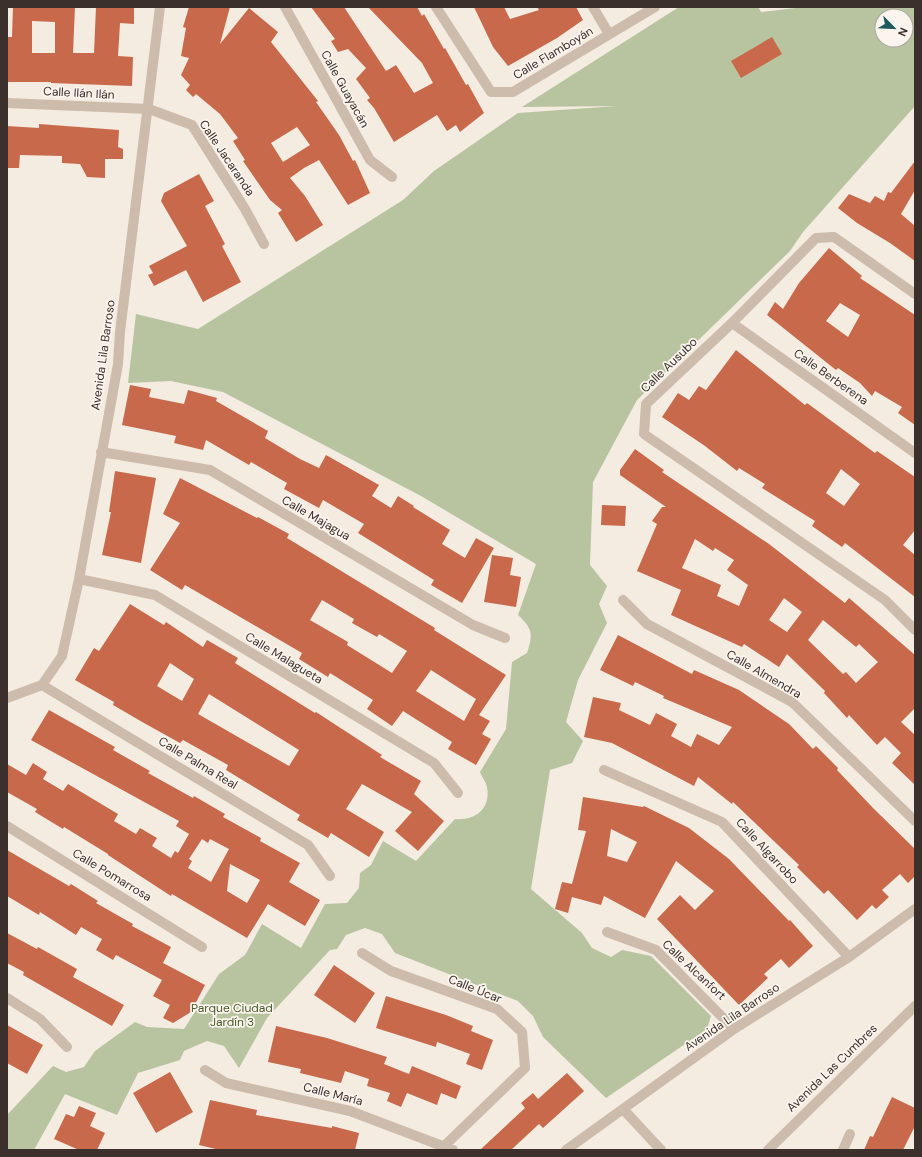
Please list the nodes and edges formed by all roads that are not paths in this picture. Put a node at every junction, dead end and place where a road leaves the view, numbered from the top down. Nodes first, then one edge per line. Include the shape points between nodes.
1 (160, 7) edge
2 (285, 7) edge
3 (436, 7) edge
4 (593, 7) edge
5 (655, 7) edge
6 (610, 34) junction
7 (7, 102) edge
8 (149, 109) junction
9 (392, 177) dead end
10 (264, 244) dead end
11 (915, 294) edge
12 (732, 323) junction
13 (101, 452) junction
14 (915, 453) edge
15 (79, 579) junction
16 (623, 600) dead end
17 (915, 630) edge
18 (505, 638) dead end
19 (42, 685) junction
20 (7, 698) edge
21 (604, 770) dead end
22 (458, 793) dead end
23 (915, 821) edge
24 (7, 826) edge
25 (330, 876) dead end
26 (915, 909) edge
27 (607, 932) dead end
28 (202, 947) dead end
29 (362, 953) dead end
30 (849, 957) junction
31 (7, 998) edge
32 (915, 1006) edge
33 (734, 1029) junction
34 (67, 1047) dead end
35 (205, 1070) dead end
36 (623, 1109) junction
37 (850, 1134) dead end
38 (446, 1149) edge
39 (566, 1150) edge
40 (661, 1150) edge
41 (768, 1150) edge
42 (843, 1150) edge

1 - 8 street, Avenida Lila Barroso
2 - 9 street, Calle Guayacán via 370,160
3 - 6 street, Calle Flamboyán via 491,92 513,92
4 - 6 street
5 - 6 street
7 - 8 street, Calle Ilán Ilán
8 - 10 street, Calle Jacaranda via 192,125
8 - 13 street, Avenida Lila Barroso via 118,364
11 - 12 street, Calle Ausubo via 834,237 816,238
12 - 14 street, Calle Berberena
12 - 17 street, Calle Ausubo via 646,404 644,434 885,600
13 - 15 street, Avenida Lila Barroso
13 - 18 street, Calle Majagua via 210,470 473,625
15 - 19 street, Avenida Lila Barroso via 62,656
15 - 22 street, Calle Malagueta via 155,595 434,764
16 - 23 street, Calle Almendra via 647,624 792,702
19 - 20 street
19 - 25 street, Calle Palma Real via 308,845
21 - 30 street, Calle Algarrobo via 722,822
24 - 28 street, Calle Pomarrosa
26 - 30 street, Avenida Lila Barroso
27 - 33 street, Calle Alcanfort via 656,950
29 - 38 street, Calle Úcar via 391,971 497,1009 522,1032 525,1068
30 - 33 street, Avenida Lila Barroso
31 - 34 street via 40,1018
32 - 41 street, Avenida Las Cumbres
33 - 36 street, Avenida Lila Barroso
35 - 38 street, Calle María via 226,1082 350,1111
36 - 39 street, Avenida Lila Barroso
36 - 40 street
37 - 42 street

